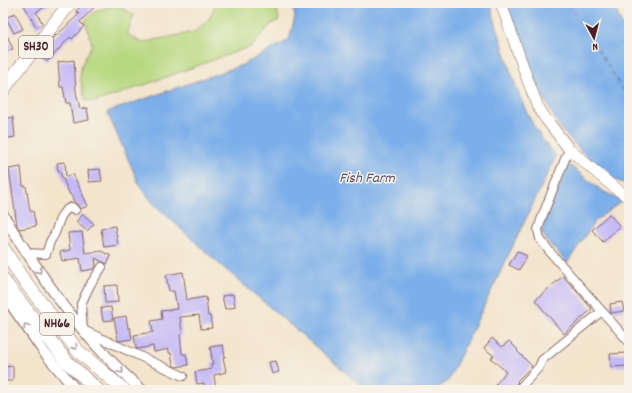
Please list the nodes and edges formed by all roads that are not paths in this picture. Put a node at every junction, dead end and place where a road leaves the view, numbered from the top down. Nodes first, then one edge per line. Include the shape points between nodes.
1 (70, 3) edge
2 (501, 3) edge
3 (3, 91) edge
4 (569, 149) junction
5 (629, 197) edge
6 (75, 210) dead end
7 (3, 215) edge
8 (3, 248) edge
9 (26, 253) junction
10 (102, 267) dead end
11 (3, 279) edge
12 (3, 292) edge
13 (602, 311) junction
14 (83, 330) junction
15 (629, 342) edge
16 (182, 376) dead end
17 (520, 388) dead end
18 (76, 390) edge
19 (98, 390) edge
20 (124, 390) edge
21 (142, 390) edge

1 - 3 main road, SH30
2 - 4 main road via 538,106
4 - 5 main road
4 - 13 street via 538,230 540,239 550,252
6 - 9 street via 72,207 67,209 60,218 46,254
7 - 9 street
8 -> 20 main road, NH66 via 20,275 78,351
9 -> 14 street
10 - 14 street via 81,304
11 - 19 main road, NH66 via 67,362
18 -> 12 street via 44,352
13 - 15 street
13 - 17 street via 542,360
14 - 16 street
14 -> 21 street

